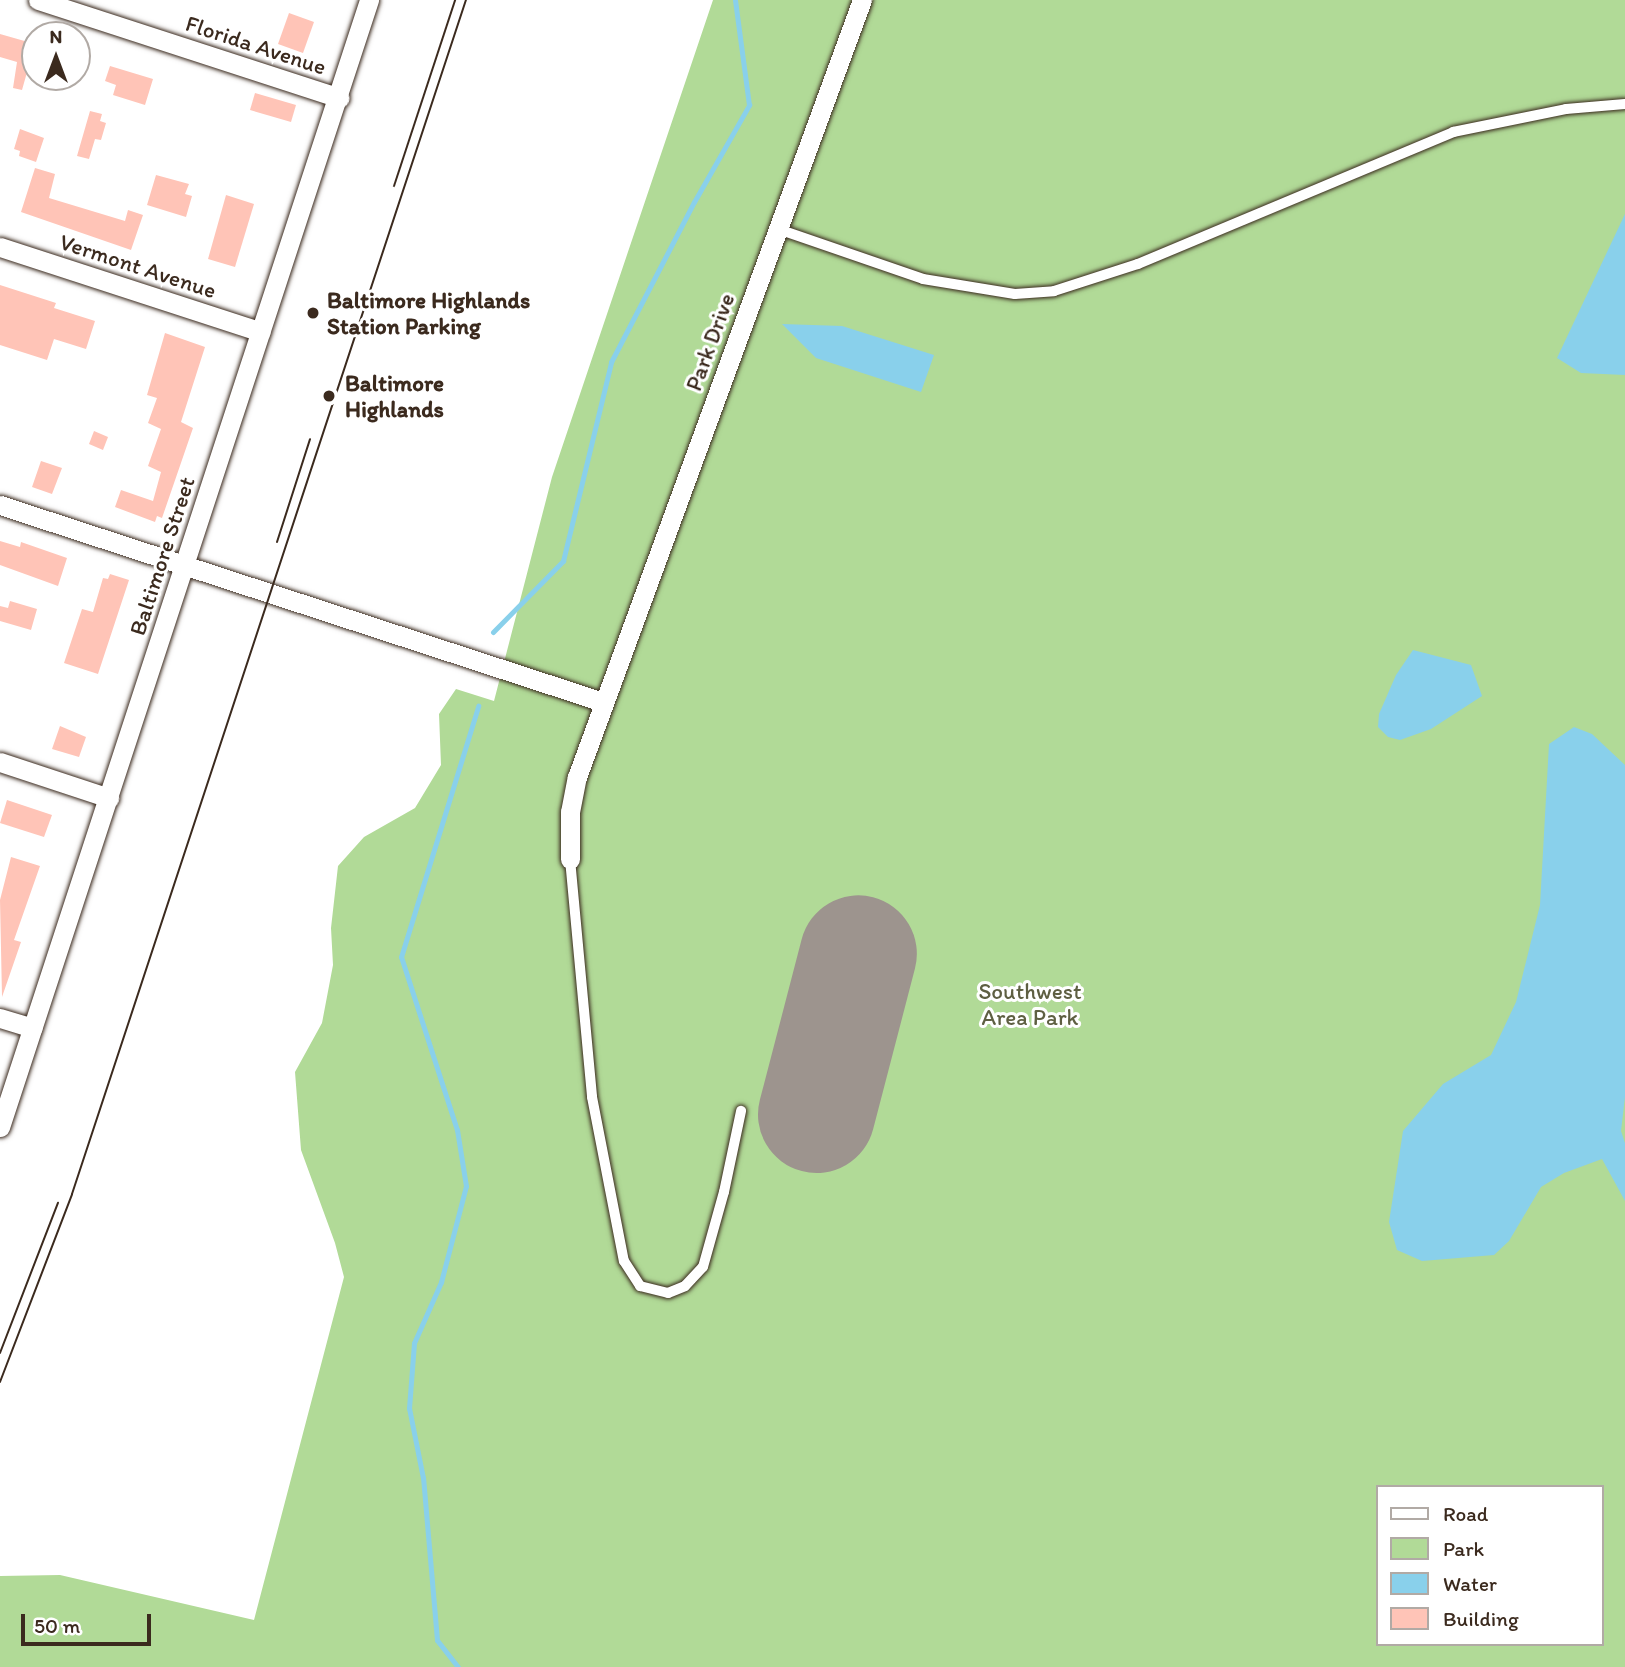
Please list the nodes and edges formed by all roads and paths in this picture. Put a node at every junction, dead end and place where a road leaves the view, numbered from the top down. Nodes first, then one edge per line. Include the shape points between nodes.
1 (38, 0) edge
2 (369, 0) edge
3 (862, 0) edge
4 (339, 98) junction
5 (1625, 104) edge
6 (778, 229) junction
7 (0, 247) edge
8 (261, 332) junction
9 (0, 505) edge
10 (186, 565) junction
11 (603, 702) junction
12 (0, 762) edge
13 (109, 798) junction
14 (570, 859) joint
15 (0, 1018) edge
16 (32, 1028) junction
17 (741, 1111) dead end
18 (0, 1127) edge

1 - 4 street, Florida Avenue
2 - 4 street, Baltimore Street
3 - 6 street, Park Drive
4 - 8 street, Baltimore Street
5 - 6 lane via 1566,109 1453,132 1138,264 1054,291 1015,295 923,279
6 - 11 street, Park Drive
7 - 8 street, Vermont Avenue
8 - 10 street, Baltimore Street
9 - 10 street
10 - 11 street
10 - 13 street, Baltimore Street
11 - 14 street, Park Drive via 570,812
12 - 13 street
13 - 16 street, Baltimore Street
14 - 17 lane via 592,1097 624,1261 640,1286 668,1293 685,1286 703,1267
15 - 16 street
16 - 18 street, Baltimore Street

